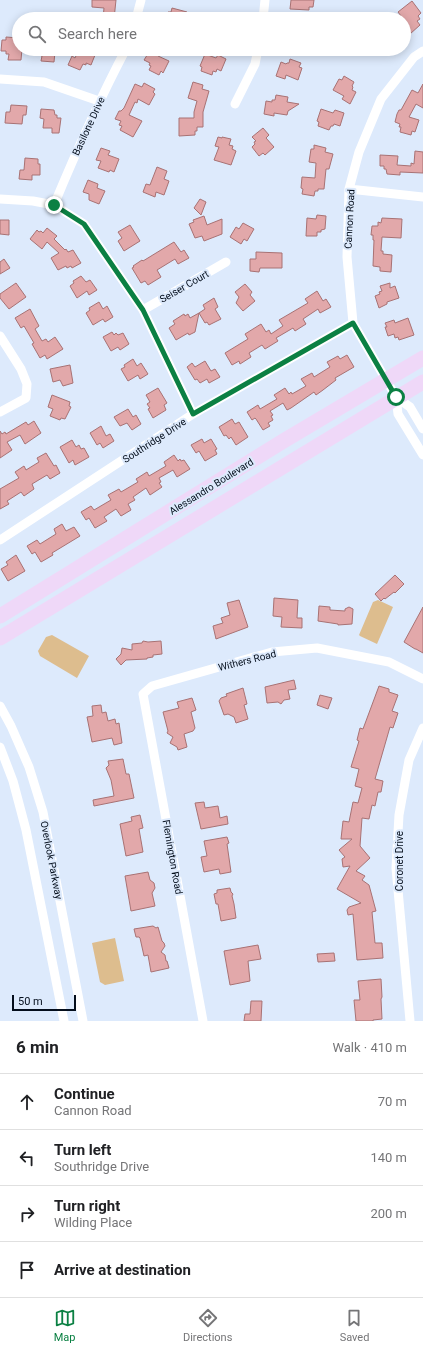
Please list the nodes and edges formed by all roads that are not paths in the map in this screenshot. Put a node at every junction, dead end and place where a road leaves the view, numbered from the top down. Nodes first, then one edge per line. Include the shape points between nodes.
1 (141, 0) edge
2 (265, 0) edge
3 (138, 12) edge
4 (264, 12) edge
5 (423, 51) edge
6 (122, 56) edge
7 (257, 56) edge
8 (0, 79) edge
9 (99, 100) junction
10 (235, 104) dead end
11 (349, 189) junction
12 (423, 197) edge
13 (0, 199) edge
14 (54, 205) junction
15 (226, 262) dead end
16 (143, 310) junction
17 (353, 323) junction
18 (0, 336) edge
19 (423, 358) edge
20 (385, 380) junction
21 (423, 382) edge
22 (396, 397) junction
23 (0, 412) edge
24 (193, 414) junction
25 (423, 429) edge
26 (423, 455) edge
27 (0, 540) edge
28 (0, 616) edge
29 (0, 638) edge
30 (423, 678) edge
31 (143, 694) joint
32 (0, 706) edge
33 (423, 728) edge
34 (0, 747) edge
35 (64, 1021) edge
36 (83, 1021) edge
37 (203, 1021) edge
38 (410, 1021) edge

1 - 3 street
2 - 4 street
5 - 11 street, Cannon Road via 414,57 381,99 359,152
6 - 9 street, Basilone Drive
7 - 10 street
8 - 9 street via 44,82
9 - 14 street, Basilone Drive
11 - 12 street
11 - 17 street, Cannon Road via 348,257
13 - 14 street
14 - 16 street via 84,224
15 - 16 street, Seiser Court
16 - 24 street
17 - 20 street, Cannon Road
17 - 24 street, Southridge Drive
18 - 23 street via 21,369 27,384 26,398
19 - 20 main road, Alessandro Boulevard
20 - 22 street, Cannon Road
20 - 28 main road, Alessandro Boulevard
21 - 22 main road, Alessandro Boulevard
22 - 25 street, Cannon Road via 410,406
22 - 26 street, Cannon Road via 398,414
22 - 29 main road, Alessandro Boulevard
24 - 27 street, Southridge Drive
30 - 31 street, Withers Road via 388,662 317,648 264,654 152,686
31 - 37 street, Flemington Road
32 - 36 street, Overlook Parkway via 29,766 43,812
33 - 38 street, Coronet Drive via 409,760 399,815 396,868
34 - 35 street, Overlook Parkway via 20,806

